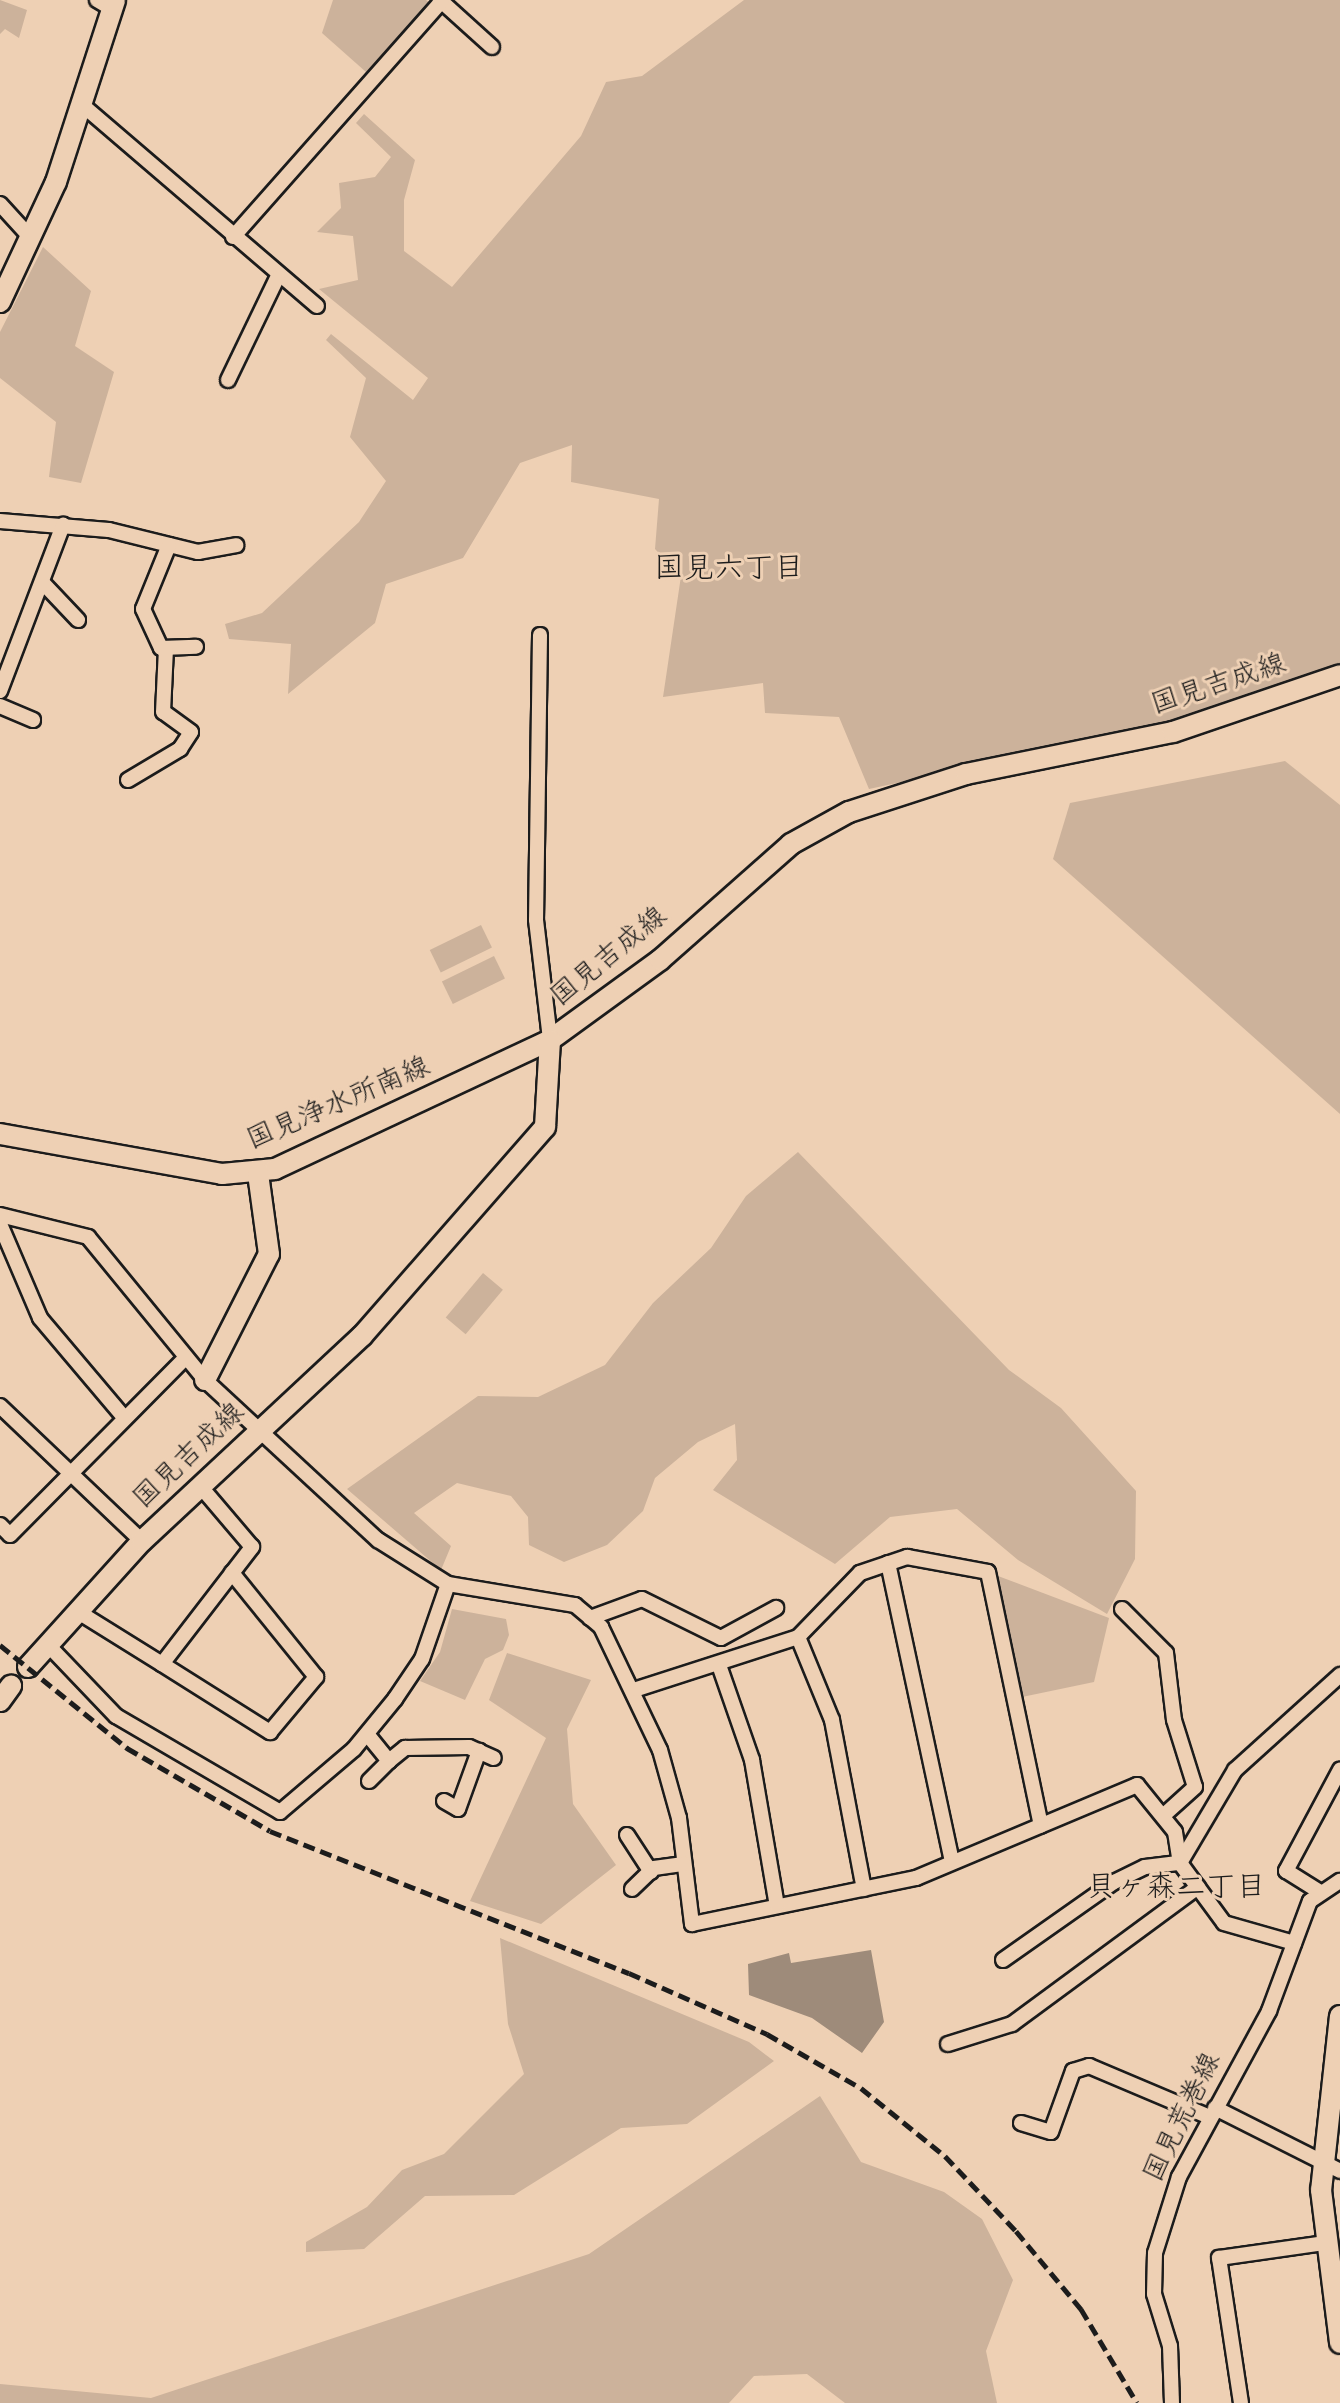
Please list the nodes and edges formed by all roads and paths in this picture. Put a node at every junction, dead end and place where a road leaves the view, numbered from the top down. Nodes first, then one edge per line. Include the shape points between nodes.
1 (441, 1) edge
2 (108, 3) edge
3 (492, 47) dead end
4 (80, 103) junction
5 (0, 204) edge
6 (233, 237) junction
7 (31, 238) junction
8 (277, 278) junction
9 (0, 302) edge
10 (317, 306) dead end
11 (228, 380) dead end
12 (0, 521) edge
13 (63, 525) junction
14 (169, 545) junction
15 (236, 545) dead end
16 (43, 583) junction
17 (78, 620) dead end
18 (540, 635) dead end
19 (196, 647) dead end
20 (166, 649) junction
21 (1340, 675) edge
22 (0, 690) edge
23 (0, 706) edge
24 (33, 720) dead end
25 (128, 780) dead end
26 (550, 1040) junction
27 (0, 1134) edge
28 (258, 1174) junction
29 (0, 1215) edge
30 (0, 1224) edge
31 (186, 1357) junction
32 (205, 1380) junction
33 (0, 1406) edge
34 (122, 1415) junction
35 (260, 1429) junction
36 (69, 1472) junction
37 (200, 1486) junction
38 (0, 1525) edge
39 (142, 1541) junction
40 (888, 1563) junction
41 (232, 1573) junction
42 (448, 1584) junction
43 (776, 1608) dead end
44 (1122, 1609) dead end
45 (80, 1613) junction
46 (590, 1618) junction
47 (798, 1637) junction
48 (49, 1646) junction
49 (162, 1664) junction
50 (719, 1665) junction
51 (28, 1667) dead end
52 (1340, 1675) edge
53 (637, 1689) junction
54 (367, 1734) junction
55 (479, 1751) junction
56 (494, 1758) dead end
57 (389, 1761) junction
58 (1340, 1770) edge
59 (369, 1781) dead end
60 (444, 1801) dead end
61 (458, 1809) junction
62 (473, 1815) dead end
63 (1164, 1815) junction
64 (1041, 1826) junction
65 (627, 1835) dead end
66 (952, 1861) junction
67 (1180, 1863) junction
68 (684, 1864) junction
69 (651, 1872) junction
70 (1340, 1881) edge
71 (1198, 1887) junction
72 (632, 1889) dead end
73 (864, 1889) junction
74 (1320, 1892) junction
75 (777, 1906) junction
76 (1294, 1943) junction
77 (1004, 1961) dead end
78 (1340, 2016) edge
79 (948, 2044) dead end
80 (1336, 2095) edge
81 (1212, 2113) junction
82 (1021, 2123) dead end
83 (1332, 2167) edge
84 (1324, 2243) junction
85 (1340, 2343) edge
86 (1172, 2403) edge
87 (1241, 2403) edge

1 - 3 street
1 - 6 street
2 - 4 street
4 - 6 street
4 - 7 street
5 - 7 street
6 - 8 street
7 - 9 street
8 - 10 street
8 - 11 street
12 - 13 street
13 - 14 street
13 - 16 street
14 - 15 street via 198,552
14 - 20 street via 142,598 152,637
16 - 17 street
16 - 22 street
18 - 26 street via 536,920
19 - 20 street
20 - 25 street via 163,712 191,732 180,749
21 - 26 street, 国見吉成線 via 1173,732 966,774 849,812 791,844 660,960
23 - 24 street
26 - 28 street, 国見浄水所南線
26 - 35 street, 国見吉成線 via 545,1127 362,1336
27 - 28 street, 国見浄水所南線 via 222,1174
28 - 32 street via 269,1254
29 - 31 street via 88,1237
30 - 34 street via 40,1318
31 - 32 street
31 - 34 street
32 - 35 street
33 - 36 street
34 - 36 street
35 - 37 street, 国見吉成線
35 - 42 street via 378,1540
36 - 38 street via 10,1535
36 - 39 street
37 - 39 street, 国見吉成線
37 - 41 street via 252,1547
39 - 45 street, 国見吉成線
40 - 47 street via 860,1573
40 - 64 street via 944,1559 988,1572
40 - 66 street
41 - 49 street
41 - 49 street via 316,1677 270,1732
42 - 46 street via 575,1605
42 - 54 street via 422,1659
43 - 46 street via 721,1638 642,1599
44 - 63 street via 1166,1653 1174,1720 1195,1787
45 - 48 street, 国見吉成線
45 - 49 street
46 - 53 street
47 - 50 street
47 - 73 street via 832,1720
48 - 51 street, 国見吉成線
48 - 54 street via 116,1716 280,1812
50 - 53 street
50 - 75 street via 752,1760
52 - 67 street via 1235,1770
53 - 68 street via 679,1818
54 - 57 street
55 - 56 street
55 - 57 street via 405,1748
55 - 61 street
57 - 59 street
58 - 74 street via 1286,1871
60 - 61 street
61 - 62 street
63 - 64 street via 1137,1785
63 - 67 street
64 - 66 street
65 - 69 street
66 - 73 street
67 - 71 street
67 - 77 street via 1145,1867 1114,1882
68 - 69 street
68 - 75 street via 692,1924
69 - 72 street
70 - 74 street
71 - 76 street via 1224,1923
71 - 79 street via 1012,2024
73 - 75 street
74 - 76 street, 国見荒巻線
76 - 81 street, 国見荒巻線 via 1269,2011
78 - 80 street
80 - 83 street
81 - 82 street via 1089,2066 1073,2071 1051,2132
81 - 83 street
81 - 86 street, 国見荒巻線 via 1179,2177 1155,2253 1154,2294 1170,2346
83 - 84 street
84 - 85 street
84 - 87 street via 1219,2258

